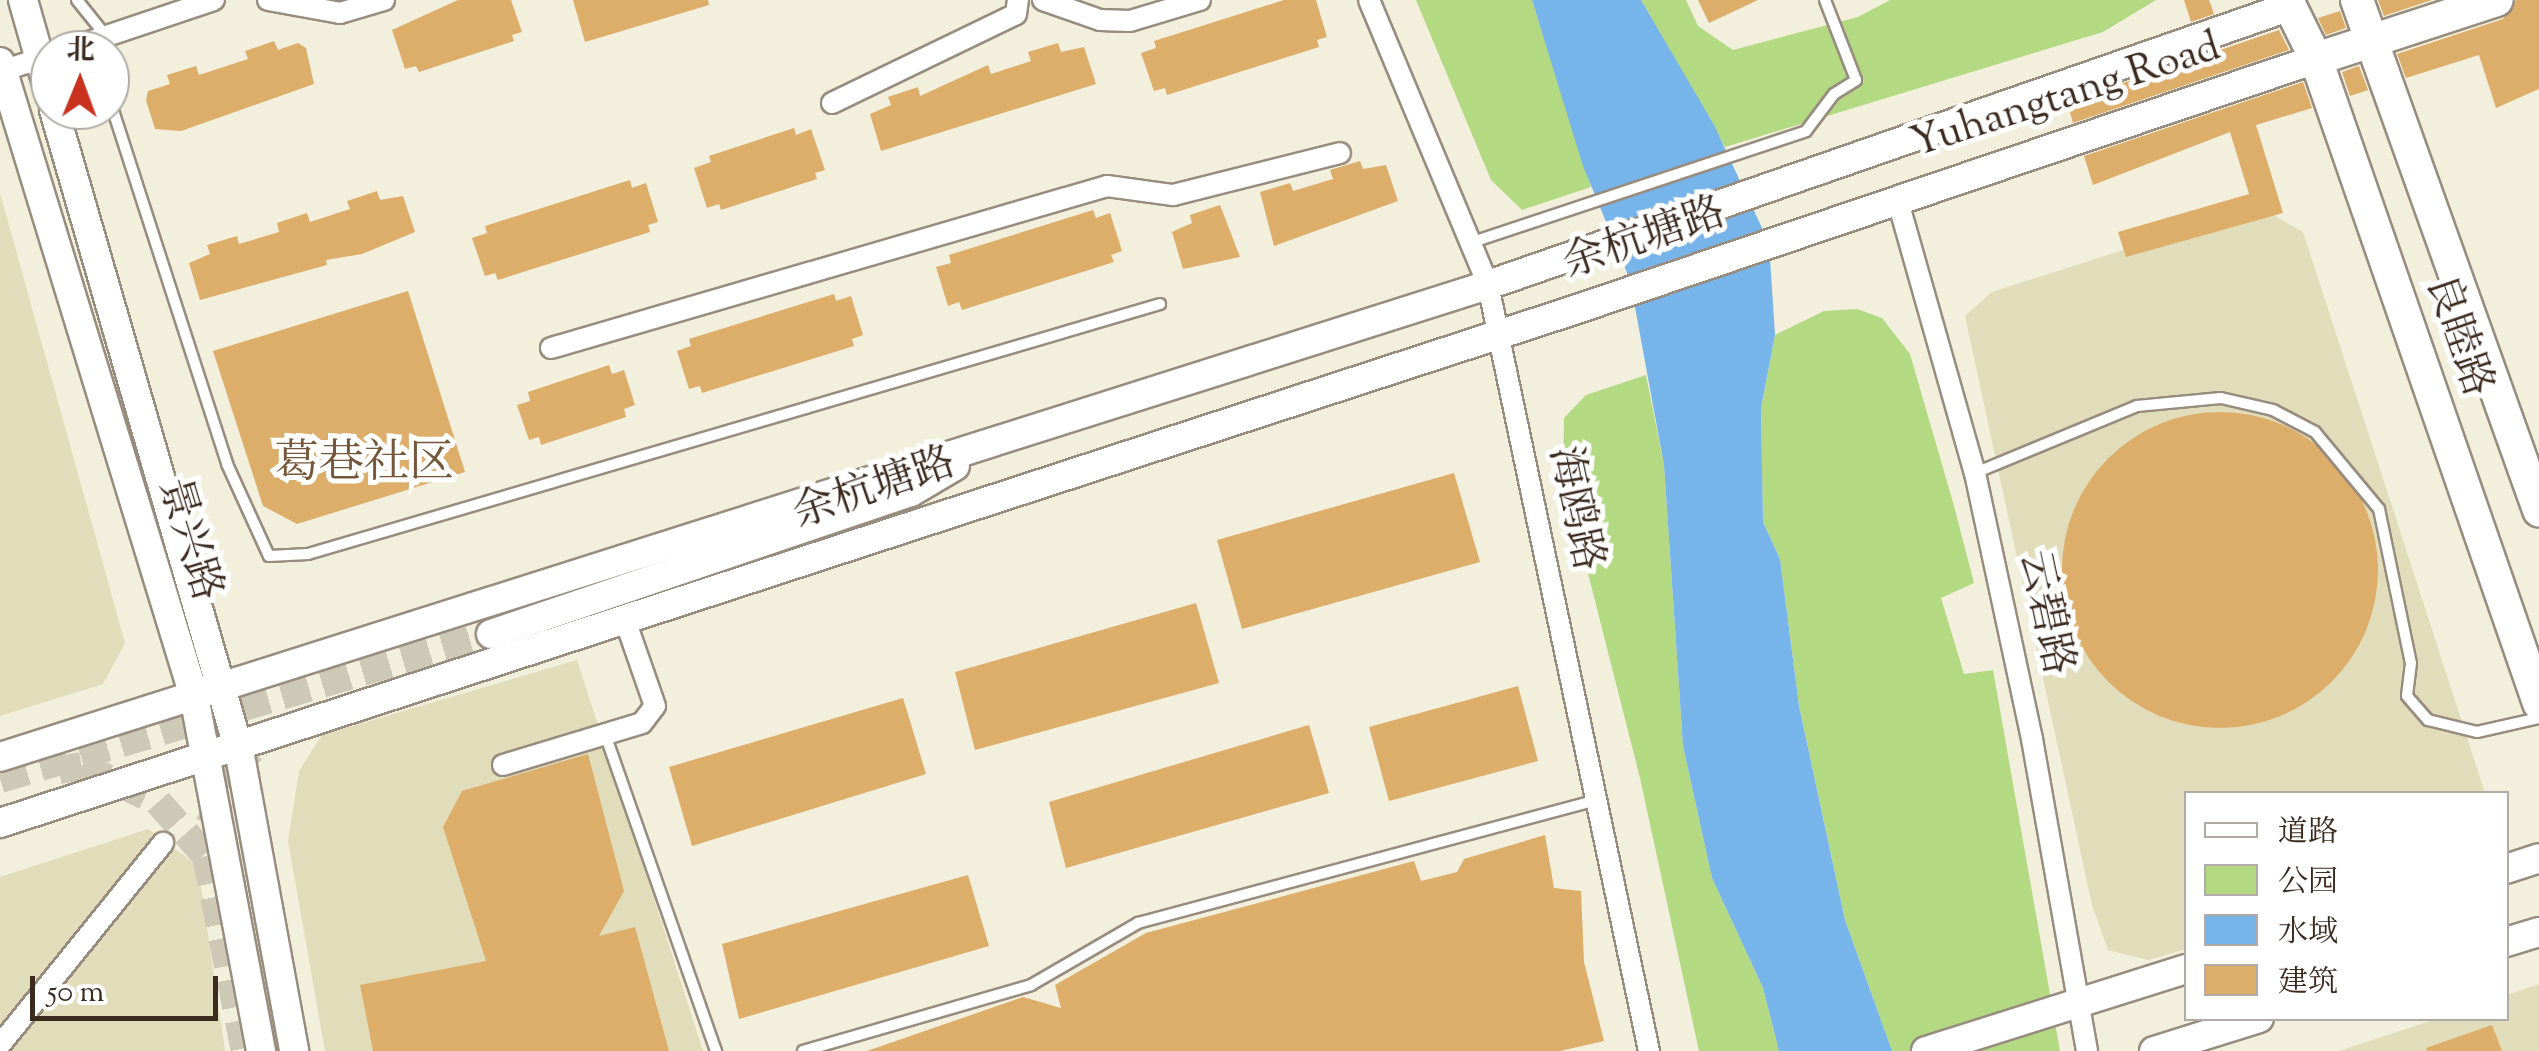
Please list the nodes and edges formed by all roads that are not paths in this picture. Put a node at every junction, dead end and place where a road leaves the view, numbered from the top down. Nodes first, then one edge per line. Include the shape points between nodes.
1 (22, 0) edge
2 (77, 0) edge
3 (214, 0) edge
4 (268, 0) edge
5 (384, 0) edge
6 (1018, 0) edge
7 (1043, 0) edge
8 (1200, 0) edge
9 (1369, 0) edge
10 (1826, 0) edge
11 (2357, 0) edge
12 (2497, 0) edge
13 (2295, 2) edge
14 (38, 30) edge
15 (97, 30) edge
16 (130, 33) edge
17 (2374, 38) junction
18 (2316, 58) junction
19 (30, 60) edge
20 (1, 68) edge
21 (832, 102) dead end
22 (59, 130) edge
23 (119, 130) edge
24 (1340, 153) dead end
25 (1757, 188) joint
26 (1897, 198) junction
27 (1777, 240) joint
28 (1470, 243) junction
29 (1488, 285) junction
30 (1160, 304) dead end
31 (1499, 332) junction
32 (551, 348) dead end
33 (994, 442) junction
34 (1975, 472) junction
35 (1012, 489) junction
36 (2539, 510) edge
37 (624, 620) junction
38 (208, 691) junction
39 (2539, 702) edge
40 (2539, 718) edge
41 (605, 734) junction
42 (239, 750) junction
43 (0, 757) edge
44 (210, 760) junction
45 (503, 765) dead end
46 (1597, 800) junction
47 (0, 823) edge
48 (163, 843) dead end
49 (2539, 858) edge
50 (2509, 868) edge
51 (2539, 932) edge
52 (2509, 941) edge
53 (2184, 970) edge
54 (2078, 1003) junction
55 (2249, 1021) edge
56 (0, 1045) edge
57 (1930, 1050) edge
58 (261, 1051) edge
59 (294, 1051) edge
60 (716, 1051) edge
61 (804, 1051) edge
62 (1649, 1051) edge
63 (2087, 1051) edge
64 (2154, 1051) edge

1 - 14 main road
2 - 15 lane
3 - 16 street
4 - 5 street via 340,12
6 - 21 street via 1016,14
7 - 8 street via 1100,20 1130,21
9 - 28 street, 海鸥路
10 - 28 lane via 1856,80 1834,94 1806,131
11 - 17 main road, 良睦路
12 - 17 main road, Yuhangtang Road
13 - 18 main road, 良睦路
13 - 25 main road, Yuhangtang Road
17 - 18 main road, Yuhangtang Road
17 - 36 main road, 良睦路
18 - 26 main road, Yuhangtang Road
18 - 39 main road, 良睦路
19 - 20 street
20 - 38 main road, 景兴路
22 - 38 main road, 景兴路
23 - 30 lane via 226,464 269,556 308,554
24 - 32 street via 1173,195 1107,186
25 - 29 main road, 余杭塘路
26 - 27 main road, Yuhangtang Road
26 - 34 street, 云碧路
27 - 31 main road, 余杭塘路
28 - 29 street, 海鸥路
29 - 31 street, 海鸥路
29 - 33 main road, 余杭塘路
31 - 35 main road, 余杭塘路
31 - 46 street, 海鸥路
33 - 35 main road via 911,492 493,638 922,500
33 - 38 main road, 余杭塘路
34 - 40 lane via 2138,406 2221,398 2273,410 2314,432 2379,509 2411,662 2408,696 2428,720 2477,732
34 - 54 street, 云碧路
35 - 37 main road, 余杭塘路
37 - 41 street via 654,706 642,722
37 - 42 main road, 余杭塘路
38 - 42 main road, 景兴路
38 - 43 main road
38 - 44 main road, 景兴路
41 - 45 street
41 - 60 lane
42 - 44 main road, 余杭塘路
42 - 59 main road, 景兴路
44 - 47 main road, 余杭塘路
44 - 58 main road, 景兴路
46 - 61 lane via 1138,923 1032,985
46 - 62 street, 海鸥路
48 - 56 street
49 - 50 main road
51 - 52 main road
53 - 54 main road
54 - 57 main road
54 - 63 street, 云碧路
55 - 64 main road

